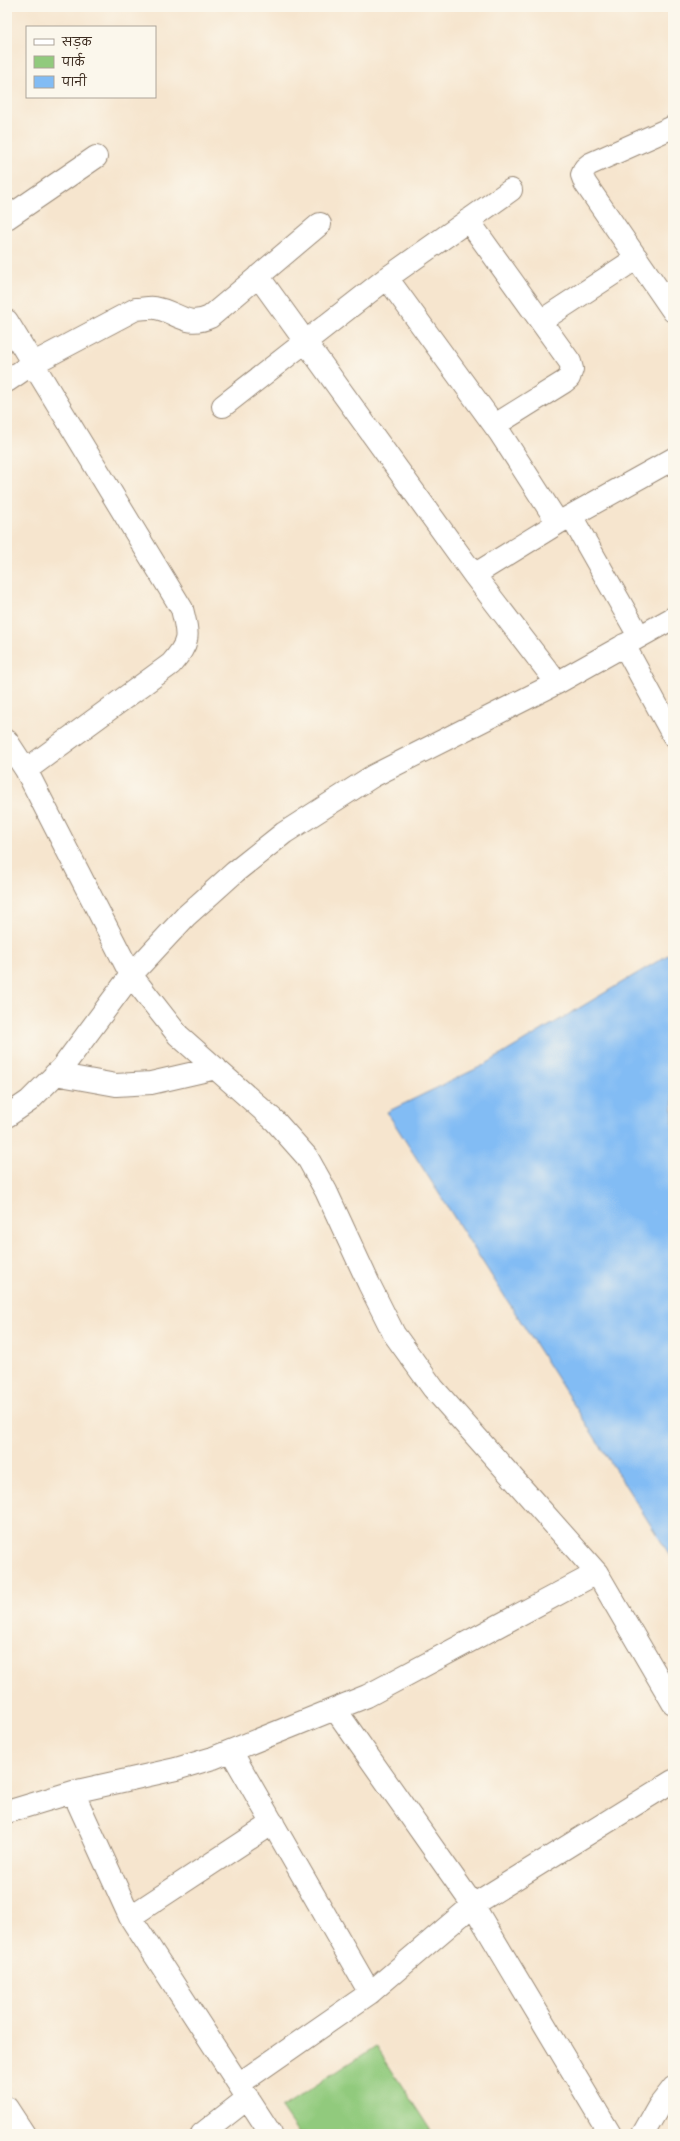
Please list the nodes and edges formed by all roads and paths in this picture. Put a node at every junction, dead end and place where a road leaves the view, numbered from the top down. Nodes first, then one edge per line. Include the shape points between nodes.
1 (673, 127) edge
2 (96, 157) dead end
3 (511, 190) dead end
4 (7, 218) edge
5 (468, 220) junction
6 (320, 224) dead end
7 (637, 258) junction
8 (258, 276) junction
9 (387, 278) junction
10 (673, 311) edge
11 (7, 322) edge
12 (541, 322) junction
13 (305, 341) junction
14 (32, 364) junction
15 (7, 381) edge
16 (223, 406) dead end
17 (495, 425) junction
18 (673, 459) edge
19 (564, 520) junction
20 (474, 575) junction
21 (673, 618) edge
22 (632, 641) junction
23 (556, 682) junction
24 (673, 735) edge
25 (7, 741) edge
26 (26, 770) junction
27 (131, 975) junction
28 (216, 1068) junction
29 (56, 1074) junction
30 (7, 1116) edge
31 (597, 1573) junction
32 (673, 1703) edge
33 (335, 1709) junction
34 (231, 1751) junction
35 (673, 1781) edge
36 (73, 1792) junction
37 (7, 1812) edge
38 (273, 1823) junction
39 (473, 1905) junction
40 (130, 1917) junction
41 (370, 1993) junction
42 (673, 2088) edge
43 (243, 2091) junction
44 (7, 2108) edge
45 (24, 2134) edge
46 (202, 2134) edge
47 (271, 2134) edge
48 (610, 2134) edge
49 (643, 2134) edge

1 - 7 street via 590,164 582,175
2 - 4 street
3 - 5 street
5 - 9 street
5 - 12 street
6 - 8 street
7 - 10 street
7 - 12 street
8 - 13 street
8 - 14 street via 202,321 190,322 181,316 153,307 136,309
9 - 13 street
9 - 17 street
11 - 14 street
12 - 17 street via 570,362 571,374 564,382
13 - 16 street
13 - 20 street
14 - 15 street
14 - 26 street via 182,609 188,634 183,650 171,664
17 - 19 street via 530,478
18 - 19 street
19 - 20 street
19 - 22 street
20 - 23 street
21 - 22 street
22 - 23 street
22 - 24 street
23 - 27 street via 373,776 284,833 186,916
25 - 26 street
26 - 27 street
27 - 28 street via 178,1035
27 - 29 street
28 - 29 street via 151,1082 116,1085
28 - 31 street via 275,1121 307,1157 326,1191 394,1334 433,1388
29 - 30 street via 29,1101
31 - 32 street
31 - 33 street via 367,1696
33 - 34 street
33 - 39 street
34 - 36 street via 176,1769
34 - 38 street
35 - 39 street
36 - 37 street
36 - 40 street
38 - 40 street
38 - 41 street
39 - 41 street
39 - 48 street
40 - 43 street
41 - 43 street
42 - 49 street
43 - 46 street
43 - 47 street
44 - 45 street

